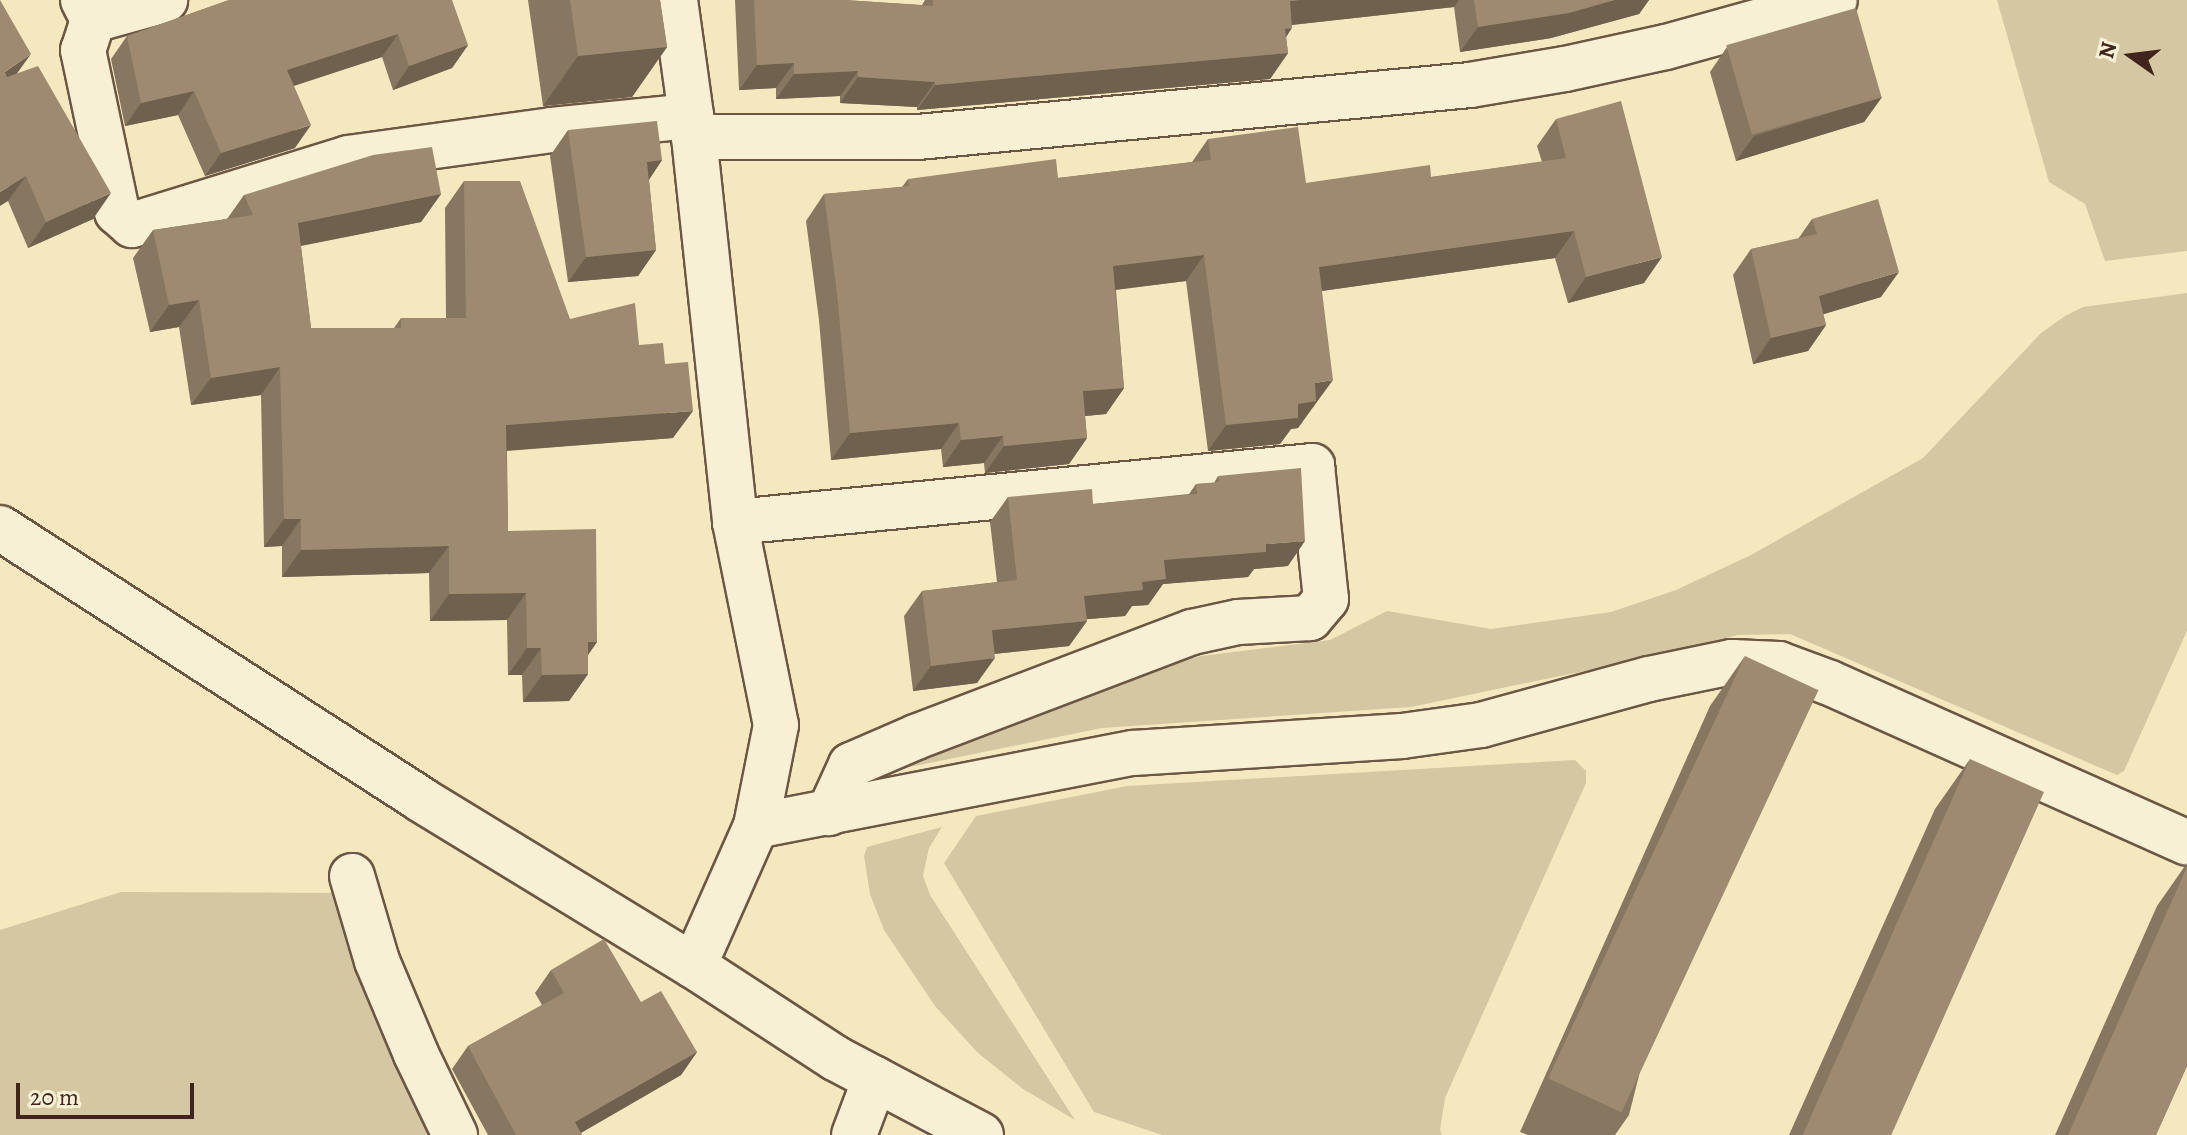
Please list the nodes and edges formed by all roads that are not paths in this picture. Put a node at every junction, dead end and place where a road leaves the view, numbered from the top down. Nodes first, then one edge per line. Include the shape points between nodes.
1 (165, 0) edge
2 (675, 0) edge
3 (1835, 0) edge
4 (88, 10) edge
5 (692, 126) junction
6 (735, 522) junction
7 (0, 528) edge
8 (829, 813) junction
9 (756, 826) junction
10 (2187, 843) edge
11 (352, 876) dead end
12 (694, 966) junction
13 (875, 1079) junction
14 (455, 1135) edge
15 (854, 1135) edge
16 (981, 1135) edge

1 - 4 street
2 - 5 street
3 - 5 street via 1666,47 1470,85 918,137
4 - 5 street via 83,50 117,212 132,225 348,158 552,130
5 - 6 street
6 - 8 street via 1312,466 1326,599 1310,618 1238,622 1192,632 916,737 851,765
6 - 9 street via 776,725
7 - 12 street via 420,799
8 - 9 street
8 - 10 street via 1133,753 1402,736 1481,725 1732,662 1779,664 1830,683
9 - 12 street
11 - 14 street via 377,961
12 - 13 street
13 - 15 street
13 - 16 street

